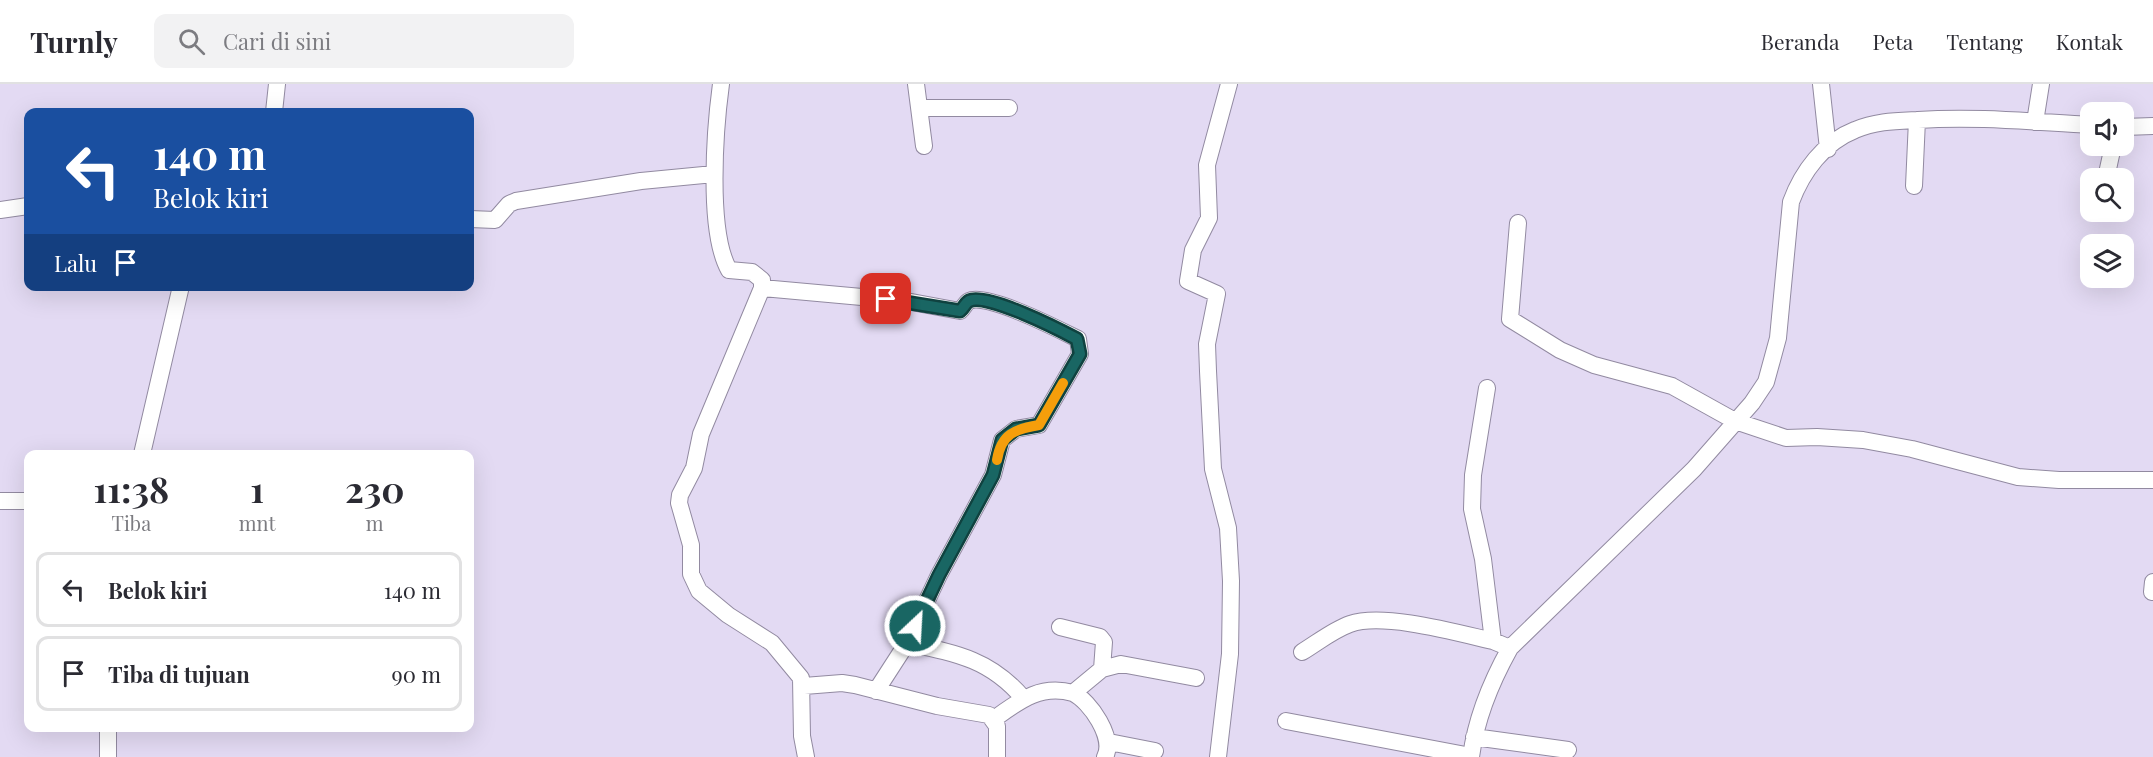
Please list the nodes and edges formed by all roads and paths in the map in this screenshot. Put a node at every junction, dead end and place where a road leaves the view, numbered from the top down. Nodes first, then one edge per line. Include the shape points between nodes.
1 (278, 84) edge
2 (721, 84) edge
3 (916, 84) edge
4 (1229, 84) edge
5 (1821, 84) edge
6 (2041, 84) edge
7 (275, 108) edge
8 (919, 108) junction
9 (1009, 108) dead end
10 (1917, 120) junction
11 (2035, 122) junction
12 (2080, 124) edge
13 (2153, 126) edge
14 (2134, 127) edge
15 (924, 146) dead end
16 (1827, 149) junction
17 (714, 174) junction
18 (1914, 186) dead end
19 (24, 207) edge
20 (0, 210) edge
21 (474, 219) edge
22 (1518, 223) dead end
23 (762, 288) junction
24 (180, 291) edge
25 (1487, 388) dead end
26 (1735, 421) junction
27 (143, 450) edge
28 (2153, 480) edge
29 (0, 501) edge
30 (24, 501) edge
31 (1060, 627) dead end
32 (1493, 641) junction
33 (907, 644) junction
34 (1510, 648) junction
35 (1302, 652) dead end
36 (1102, 669) junction
37 (1196, 678) dead end
38 (804, 686) junction
39 (876, 691) junction
40 (1073, 693) junction
41 (1023, 698) junction
42 (994, 719) junction
43 (1286, 721) dead end
44 (108, 732) edge
45 (1474, 737) junction
46 (1107, 750) edge
47 (1568, 750) dead end
48 (1155, 751) dead end
49 (1471, 756) edge
50 (108, 757) edge
51 (806, 757) edge
52 (997, 757) edge
53 (1218, 757) edge

1 - 7 street
2 - 17 street
3 - 8 street
4 - 53 street via 1207,165 1209,218 1193,250 1188,281 1217,294 1207,344 1208,371 1213,469 1228,528 1231,581 1230,654
5 - 16 street
6 - 11 street
8 - 9 street
8 - 15 street
10 - 11 street via 1950,117
10 - 16 street via 1880,122 1853,130
10 - 18 street
11 - 12 street
13 - 14 street
16 - 26 street via 1813,161 1791,202 1772,368 1752,403
17 - 21 street via 516,201 495,220
17 - 23 street via 726,264 729,270 759,276
19 - 20 street
22 - 26 street via 1510,319 1560,350 1594,365 1672,386
23 - 33 street via 906,301 960,311 967,302 977,300 1026,313 1077,339 1080,345 1080,354 1039,425 1016,429 1002,440 993,475
23 - 38 street via 701,434 694,468 679,503 691,545 691,574 699,591 772,643
24 - 27 street
25 - 32 street via 1473,475 1472,509 1483,559
26 - 28 street via 1786,438 1863,440 1912,449 2018,477
26 - 34 street via 1694,469
29 - 30 street
31 - 36 street via 1100,637 1104,642
32 - 34 street
32 - 35 street via 1411,624 1365,621 1342,627
33 - 39 street
33 - 41 street via 984,663 1007,679
34 - 45 street via 1493,680
36 - 37 street via 1121,664
36 - 40 street
38 - 39 street via 842,683
38 - 51 street via 802,736
39 - 42 street
40 - 41 street via 1046,690
40 - 46 street via 1086,700
41 - 42 street
42 - 52 street
43 - 49 street
44 - 50 street
45 - 47 street
45 - 49 street
46 - 48 street

